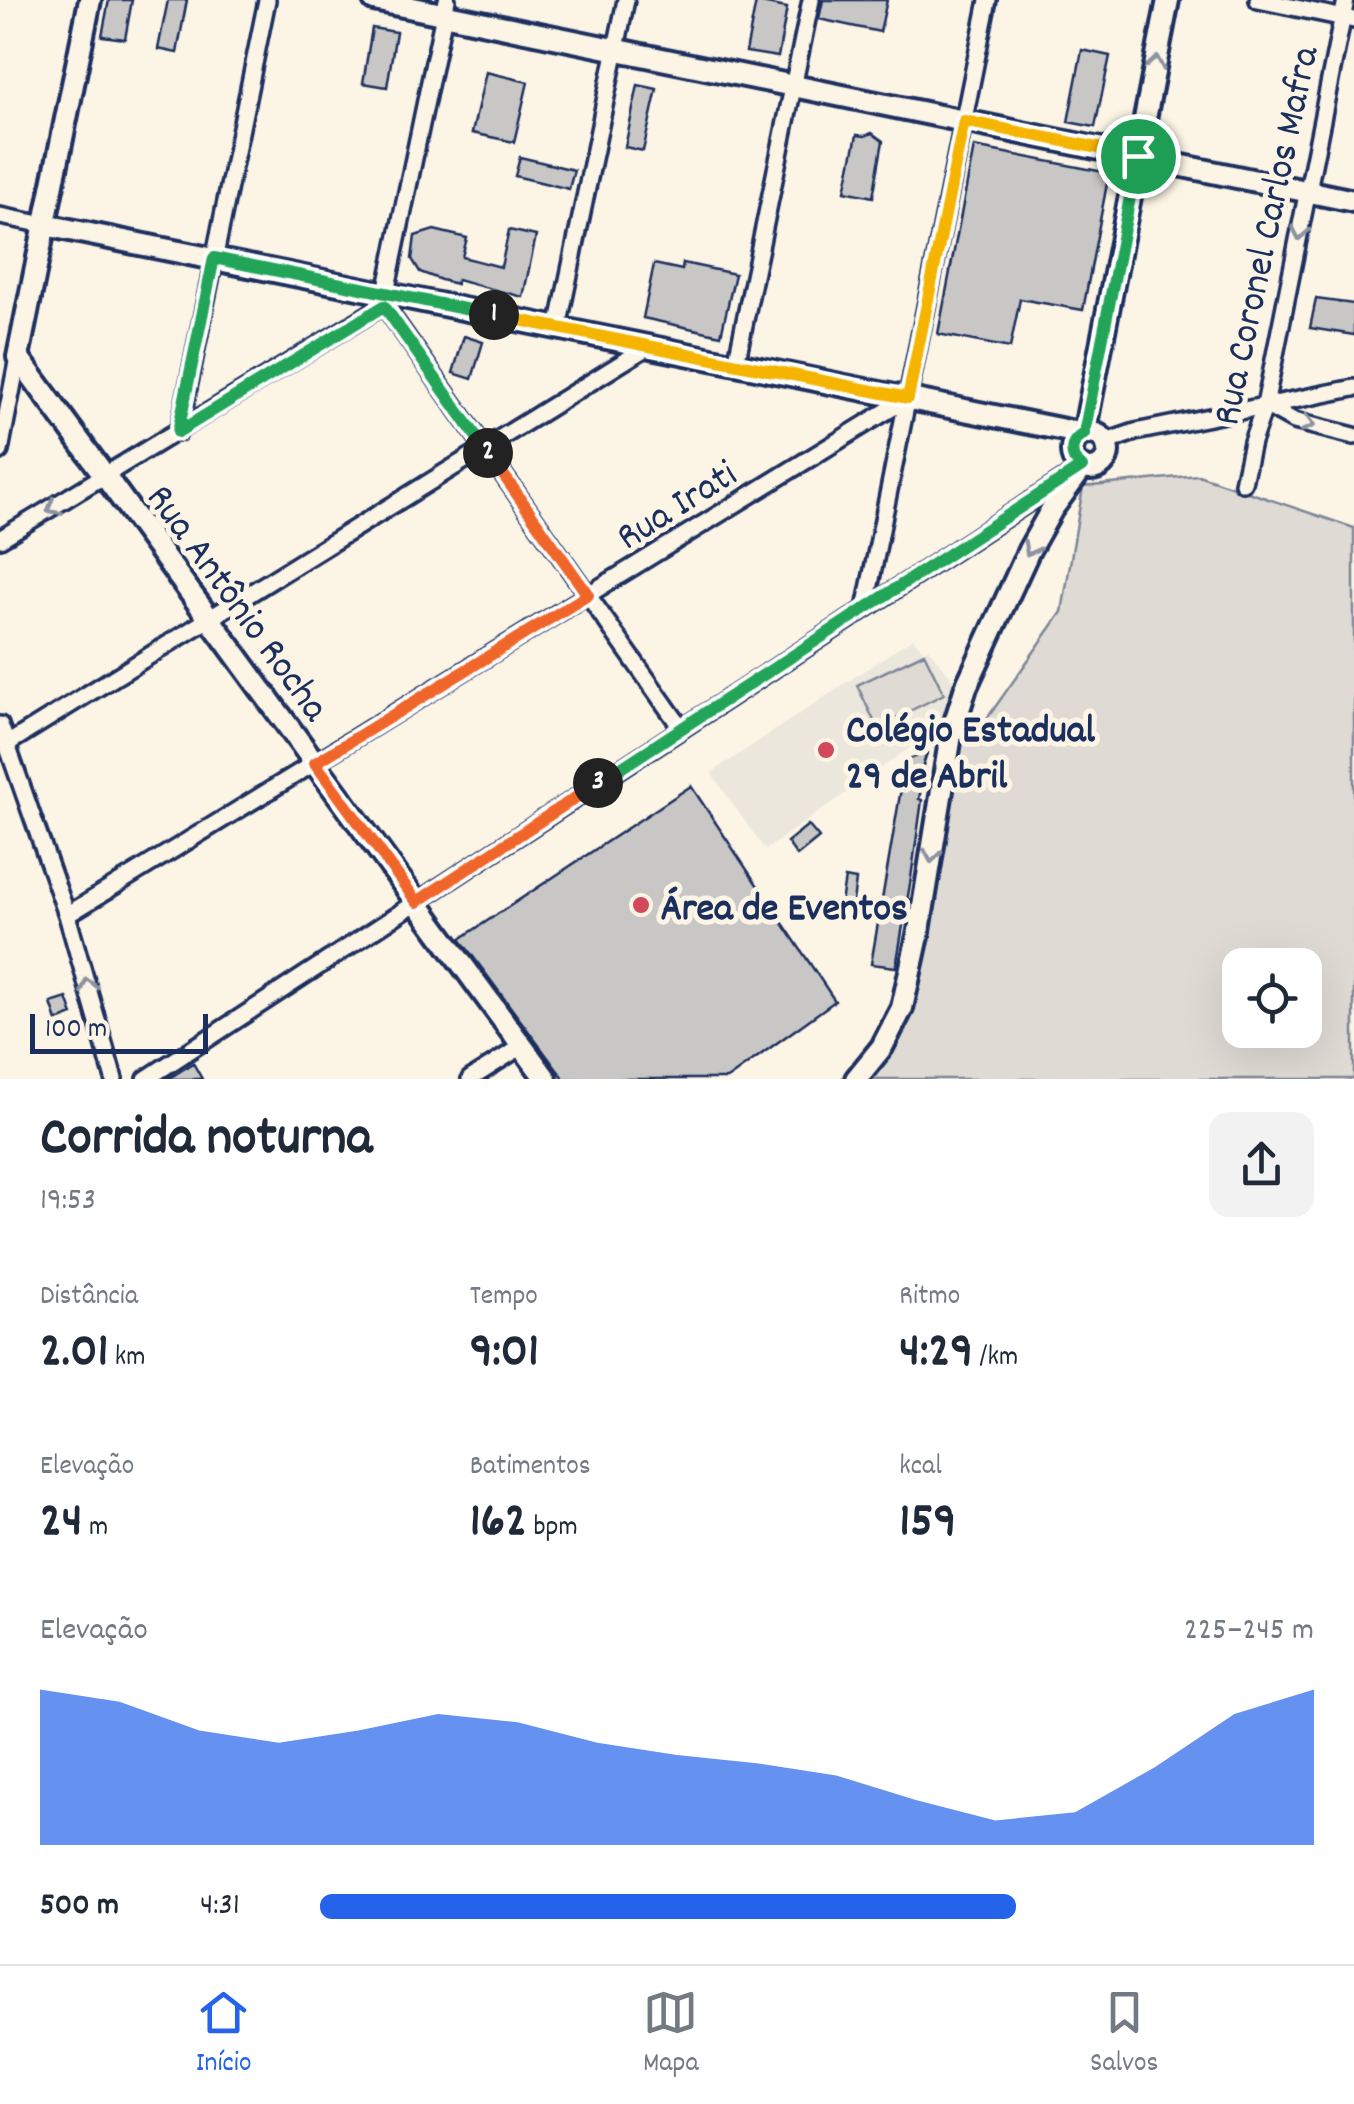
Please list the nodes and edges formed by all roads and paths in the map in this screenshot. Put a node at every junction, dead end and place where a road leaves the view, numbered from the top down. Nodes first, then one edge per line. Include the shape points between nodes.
1 (90, 0) edge
2 (267, 0) edge
3 (374, 0) edge
4 (626, 0) edge
5 (811, 0) edge
6 (988, 0) edge
7 (1168, 0) edge
8 (1258, 0) edge
9 (1346, 0) edge
10 (445, 7) edge
11 (1348, 18) edge
12 (616, 50) junction
13 (793, 86) junction
14 (964, 121) junction
15 (1138, 156) junction
16 (1308, 191) junction
17 (1354, 201) edge
18 (0, 216) edge
19 (45, 225) junction
20 (214, 258) junction
21 (385, 299) junction
22 (558, 328) junction
23 (649, 346) junction
24 (18, 357) junction
25 (736, 364) junction
26 (1354, 388) edge
27 (908, 398) junction
28 (1265, 405) junction
29 (178, 432) junction
30 (1084, 434) junction
31 (1354, 436) edge
32 (1106, 442) junction
33 (484, 448) junction
34 (0, 451) edge
35 (1082, 467) junction
36 (105, 476) junction
37 (1243, 482) dead end
38 (0, 540) edge
39 (588, 595) junction
40 (865, 610) junction
41 (210, 618) junction
42 (0, 725) edge
43 (682, 729) junction
44 (7, 744) junction
45 (315, 763) junction
46 (417, 902) junction
47 (67, 915) junction
48 (522, 1046) junction
49 (114, 1079) edge
50 (146, 1079) edge
51 (470, 1079) edge
52 (546, 1079) edge
53 (856, 1079) edge

1 - 19 main road
2 - 20 street
3 - 10 main road
4 - 12 street
5 - 13 street
6 - 14 street
15 -> 7 main road
8 - 11 street
9 - 11 street, Rua Coronel Carlos Mafra
10 - 12 main road
10 - 21 street
11 - 16 street, Rua Coronel Carlos Mafra
12 - 13 main road
12 - 22 street
13 - 14 main road
13 - 25 street
14 - 15 main road
14 - 27 street
15 - 16 main road
15 - 30 main road
16 - 17 main road
16 -> 28 street, Rua Coronel Carlos Mafra
18 - 19 street
19 - 20 main road
19 - 24 main road
20 - 21 main road
20 - 29 street
21 - 22 main road
21 - 29 street
21 - 33 street
22 - 23 main road
23 - 25 main road
23 - 33 street
24 - 34 street
24 - 36 main road, Rua Antônio Rocha
25 - 27 main road
26 - 28 street
27 - 30 main road
27 - 39 street, Rua Irati
27 - 40 street
28 -> 31 street via 1294,421
28 - 32 street
28 - 37 street, Rua Coronel Carlos Mafra
29 - 36 street
30 - 32 main road
30 - 35 main road via 1072,453
32 - 35 main road via 1103,463
33 - 39 street
33 - 41 street
35 - 40 street
35 -> 53 main road via 1029,550 962,700 906,992 894,1027
36 -> 38 street
36 - 41 main road, Rua Antônio Rocha
39 - 43 street
39 - 45 street, Rua Irati
40 - 43 street
41 - 44 street
41 - 45 main road, Rua Antônio Rocha
42 - 44 street
43 - 46 street
44 - 47 street
45 - 46 main road, Rua Antônio Rocha
45 - 47 street, Rua Irati
46 - 48 main road, Rua Antônio Rocha
46 - 50 street
49 -> 47 street
48 - 51 street
48 - 52 main road, Rua Antônio Rocha

